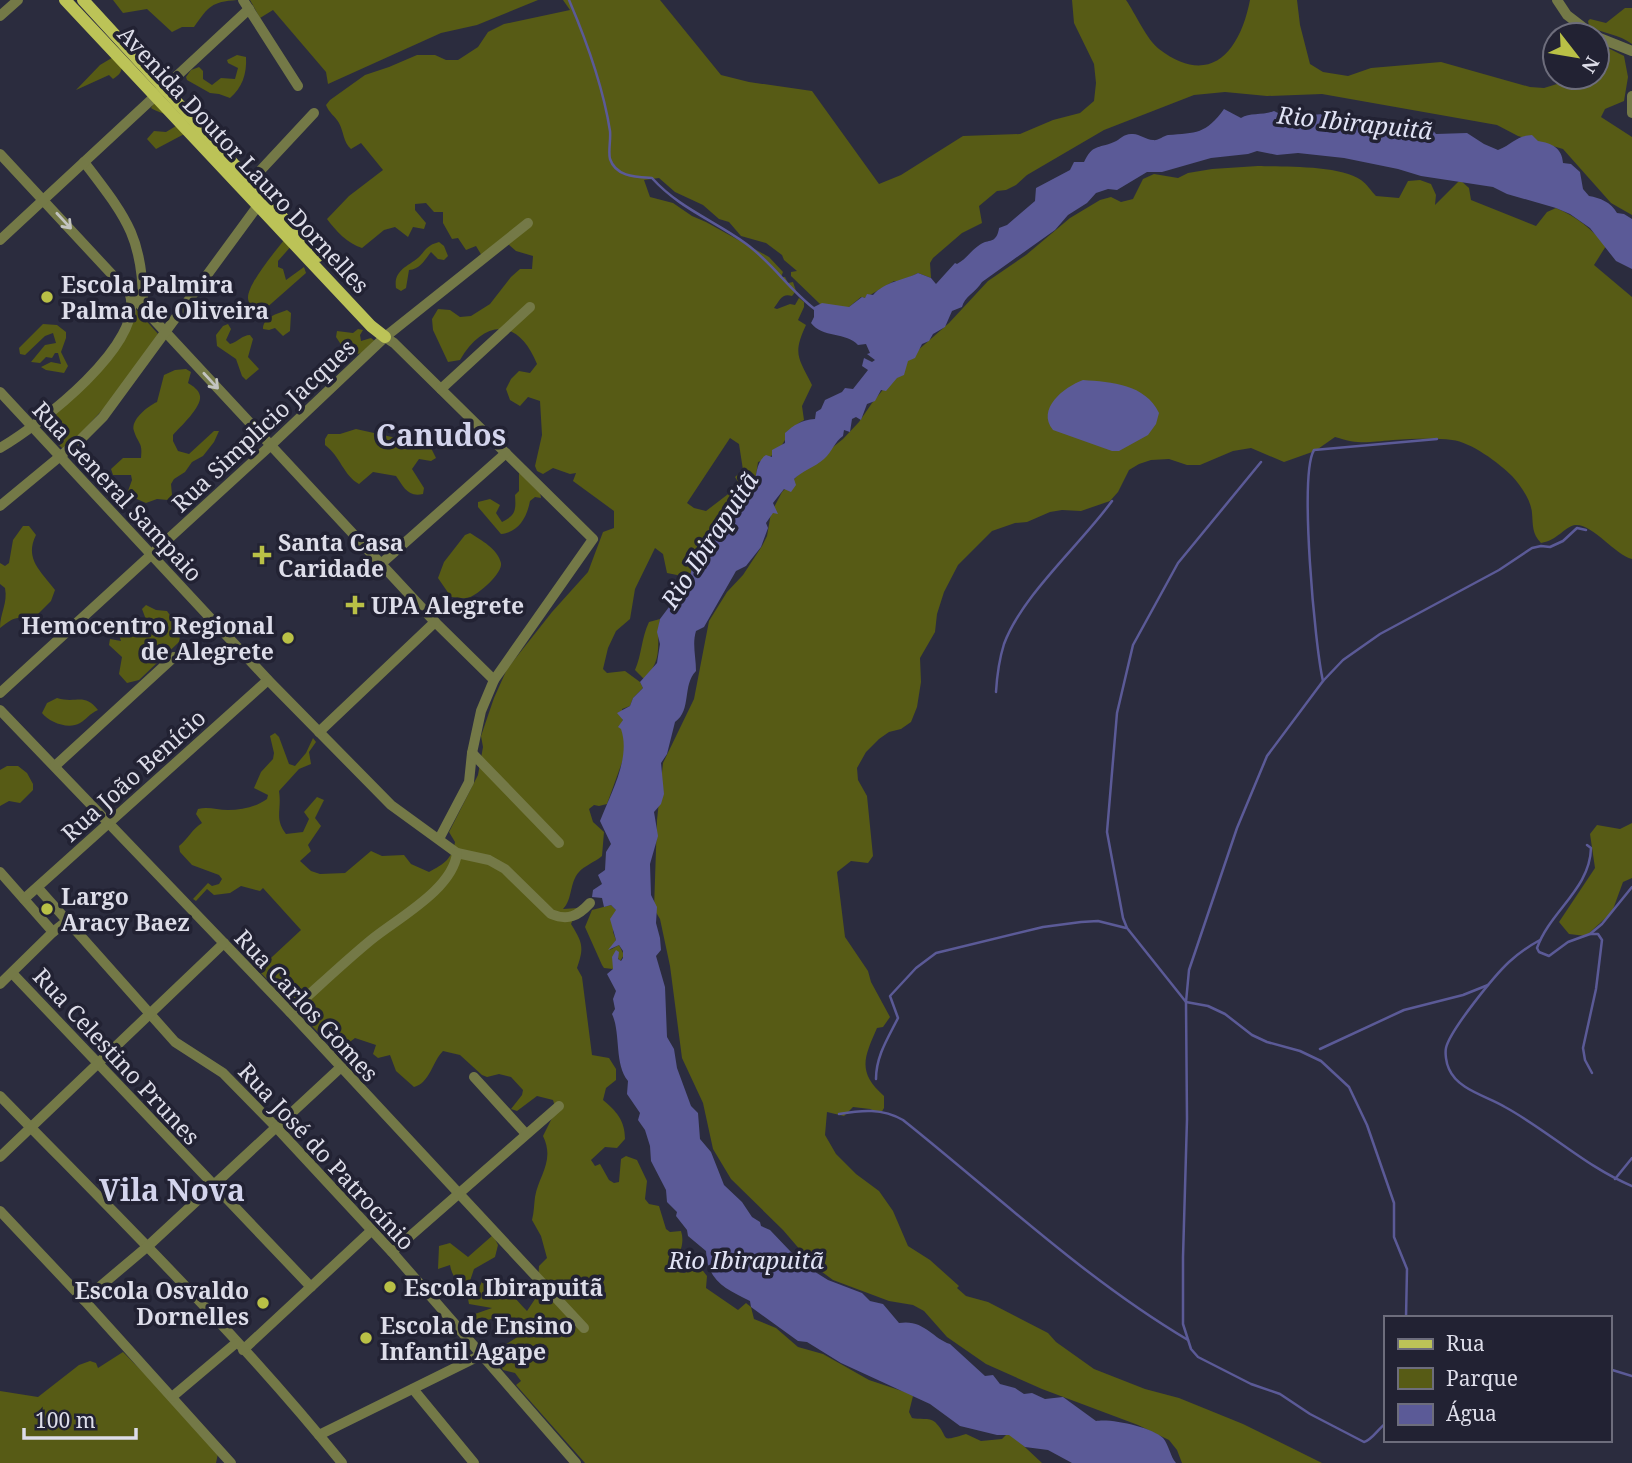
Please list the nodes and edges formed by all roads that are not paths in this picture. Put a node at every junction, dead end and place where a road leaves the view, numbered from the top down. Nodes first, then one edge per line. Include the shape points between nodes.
1 (18, 0) edge
2 (65, 0) edge
3 (83, 0) edge
4 (1557, 0) edge
5 (246, 4) edge
6 (0, 16) edge
7 (1575, 21) edge
8 (1611, 42) edge
9 (1632, 51) edge
10 (298, 86) dead end
11 (160, 92) junction
12 (1632, 96) edge
13 (314, 113) dead end
14 (1632, 113) edge
15 (0, 154) edge
16 (84, 162) junction
17 (246, 185) junction
18 (44, 200) junction
19 (261, 201) junction
20 (528, 223) dead end
21 (0, 240) edge
22 (128, 290) junction
23 (530, 307) dead end
24 (143, 308) junction
25 (165, 331) junction
26 (389, 338) junction
27 (441, 389) junction
28 (0, 392) edge
29 (32, 427) junction
30 (271, 445) junction
31 (0, 448) edge
32 (506, 453) junction
33 (61, 457) junction
34 (0, 506) edge
35 (151, 555) junction
36 (382, 563) junction
37 (435, 622) junction
38 (174, 657) dead end
39 (268, 680) junction
40 (494, 680) junction
41 (0, 693) edge
42 (0, 710) edge
43 (319, 732) junction
44 (472, 753) junction
45 (55, 766) junction
46 (109, 823) junction
47 (439, 839) junction
48 (559, 843) dead end
49 (457, 853) junction
50 (0, 873) edge
51 (38, 888) junction
52 (24, 899) junction
53 (590, 903) dead end
54 (67, 921) junction
55 (53, 932) junction
56 (224, 943) junction
57 (12, 973) junction
58 (0, 984) edge
59 (290, 1012) junction
60 (150, 1014) junction
61 (97, 1064) junction
62 (340, 1068) junction
63 (474, 1077) dead end
64 (0, 1096) edge
65 (559, 1106) dead end
66 (276, 1127) junction
67 (31, 1128) junction
68 (526, 1134) junction
69 (0, 1157) edge
70 (214, 1185) junction
71 (457, 1193) junction
72 (0, 1211) edge
73 (371, 1231) junction
74 (148, 1246) junction
75 (393, 1252) junction
76 (311, 1287) junction
77 (84, 1300) junction
78 (584, 1328) dead end
79 (240, 1346) junction
80 (481, 1355) junction
81 (413, 1389) junction
82 (172, 1397) junction
83 (319, 1434) junction
84 (231, 1463) edge
85 (342, 1463) edge
86 (474, 1463) edge
87 (576, 1463) edge

1 - 6 street
2 - 11 main road, Avenida Doutor Lauro Dornelles
3 - 11 main road, Avenida Doutor Lauro Dornelles
4 - 7 street
5 - 10 street
5 - 11 street
8 - 9 street
11 - 16 street
11 - 17 main road, Avenida Doutor Lauro Dornelles
12 - 14 street
13 - 17 street
15 - 18 street
16 - 18 street
16 - 24 street via 130,226 140,260
17 - 19 main road, Avenida Doutor Lauro Dornelles
18 - 21 street
18 -> 22 street
19 - 25 street
19 - 26 main road, Avenida Doutor Lauro Dornelles
20 - 26 street, Rua Simplicio Jacques
22 - 24 street
22 - 29 street via 130,316 117,344 97,369
23 - 27 street
24 - 25 street
25 -> 30 street
25 - 33 street via 103,417
26 - 27 street, Avenida Doutor Lauro Dornelles
26 - 30 street, Rua Simplicio Jacques
27 - 32 street, Avenida Doutor Lauro Dornelles
28 - 29 street, Rua General Sampaio
29 - 31 street
29 - 33 street, Rua General Sampaio
30 - 35 street, Rua Simplicio Jacques
30 - 36 street
32 - 36 street
32 - 40 street, Avenida Doutor Lauro Dornelles via 593,539
33 - 34 street
33 - 35 street, Rua General Sampaio
35 - 39 street, Rua General Sampaio
35 - 41 street, Rua Simplicio Jacques
36 - 37 street
37 - 40 street
37 - 43 street
38 - 45 street
39 - 43 street, Rua General Sampaio
39 - 46 street, Rua João Benício
40 - 44 street via 481,711
42 - 45 street, Rua Carlos Gomes
43 - 47 street, Rua General Sampaio via 391,805
44 - 47 street via 469,782
44 - 48 street
45 - 46 street, Rua Carlos Gomes
46 - 51 street, Rua João Benício
46 - 56 street, Rua Carlos Gomes
47 - 49 street, Rua General Sampaio
49 - 53 street, Rua General Sampaio via 505,869 551,914 561,918 570,918
49 - 59 street via 456,862 431,894 370,940
50 - 52 street
51 - 52 street, Rua João Benício
51 - 54 street, Rua José do Patrocínio
52 - 55 street
54 - 55 street
54 - 60 street, Rua José do Patrocínio
55 - 57 street
56 - 59 street, Rua Carlos Gomes
56 - 60 street
57 - 58 street
57 - 61 street, Rua Celestino Prunes
59 - 62 street, Rua Carlos Gomes
60 - 61 street
60 - 66 street, Rua José do Patrocínio via 175,1042 223,1073
61 - 67 street
61 - 70 street, Rua Celestino Prunes
62 - 66 street
62 - 71 street, Rua Carlos Gomes
63 - 68 street
64 - 67 street
65 - 68 street
66 - 70 street
66 - 73 street, Rua José do Patrocínio
67 - 69 street
67 - 74 street
68 - 71 street
70 - 74 street
70 - 76 street, Rua Celestino Prunes
71 - 75 street
71 - 78 street, Rua Carlos Gomes
72 - 77 street
73 - 75 street, Rua José do Patrocínio
73 - 76 street
74 - 77 street
74 - 79 street
75 - 80 street, Rua José do Patrocínio
76 - 79 street
77 - 82 street
79 - 82 street
79 - 83 street
80 - 81 street
80 - 87 street, Rua José do Patrocínio
81 - 83 street
81 - 86 street
82 - 84 street
83 - 85 street

